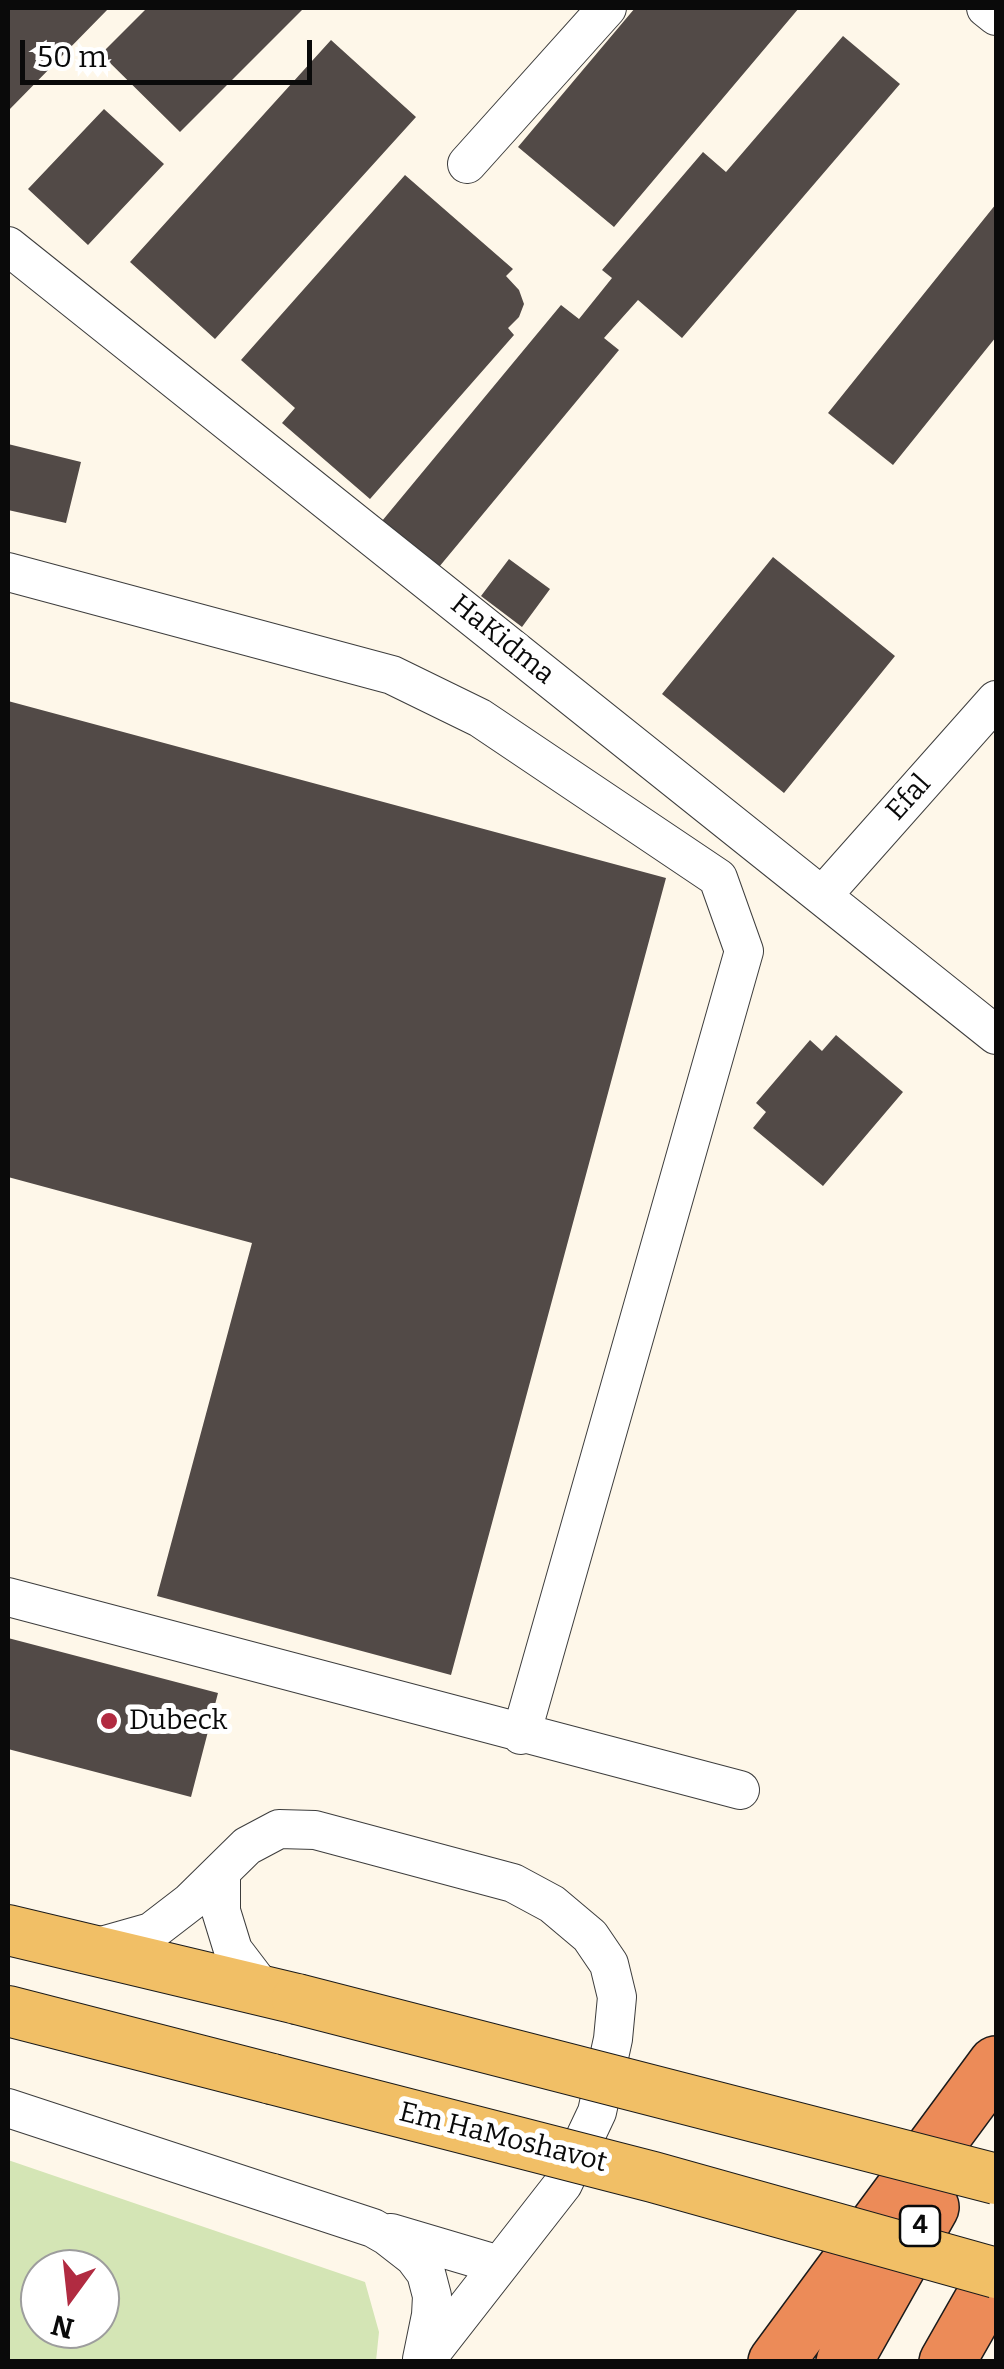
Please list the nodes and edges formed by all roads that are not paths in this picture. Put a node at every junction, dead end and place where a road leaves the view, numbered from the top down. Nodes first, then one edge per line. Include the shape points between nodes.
1 (607, 8) edge
2 (986, 8) edge
3 (996, 16) edge
4 (467, 164) dead end
5 (8, 246) edge
6 (8, 572) edge
7 (996, 700) edge
8 (822, 896) junction
9 (996, 1035) edge
10 (8, 1598) edge
11 (521, 1735) junction
12 (740, 1790) dead end
13 (221, 1874) junction
14 (8, 1930) edge
15 (88, 1950) junction
16 (281, 1995) junction
17 (8, 2010) edge
18 (996, 2064) edge
19 (996, 2091) edge
20 (8, 2108) edge
21 (996, 2179) edge
22 (373, 2228) junction
23 (499, 2266) junction
24 (996, 2275) edge
25 (422, 2362) edge
26 (776, 2362) edge
27 (844, 2362) edge
28 (947, 2362) edge

1 - 4 street
2 - 3 street
5 - 8 street, HaKidma
6 - 11 street via 392,675 480,718 718,878 744,951
7 - 8 street, Efal
8 - 9 street, HaKidma
10 - 11 street
11 - 12 street
13 - 15 street via 150,1932
13 - 16 street via 221,1911 234,1950
13 - 23 street via 247,1846 278,1828 315,1830 513,1883 590,1936 609,1964 617,1997 597,2112 563,2184
14 - 15 main road
15 - 16 main road
16 - 21 main road, bridge
17 - 24 main road, Em HaMoshavot, bridge via 653,2177
18 - 26 highway
19 - 27 highway, 4
20 - 22 street
22 - 23 street
22 - 25 street via 399,2243 426,2273 432,2296
23 - 25 street
24 - 28 highway

